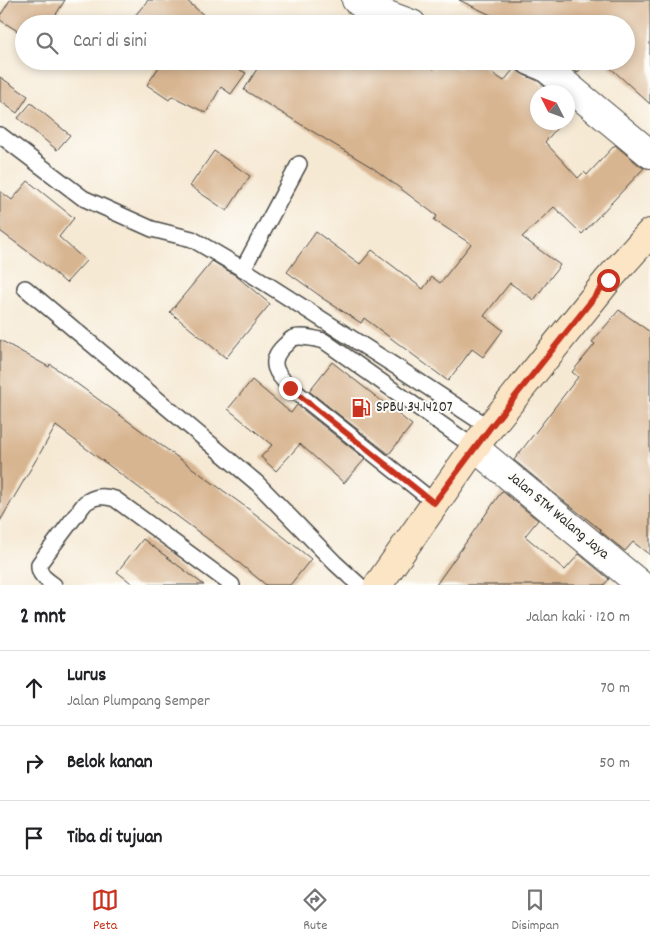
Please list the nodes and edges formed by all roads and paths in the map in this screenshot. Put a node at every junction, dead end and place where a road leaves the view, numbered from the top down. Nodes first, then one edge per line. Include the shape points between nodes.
1 (356, 0) edge
2 (388, 15) edge
3 (549, 70) edge
4 (0, 135) edge
5 (650, 154) edge
6 (299, 164) dead end
7 (650, 233) edge
8 (243, 270) junction
9 (25, 288) dead end
10 (482, 438) junction
11 (434, 503) junction
12 (640, 584) edge
13 (54, 585) edge
14 (232, 585) edge
15 (359, 585) edge
16 (378, 585) edge

1 - 2 street
3 - 5 street
4 - 8 lane via 83,198 152,229 192,239
6 - 8 lane
7 - 10 main road via 608,280
8 - 10 lane via 403,371
9 - 15 lane via 258,483
10 - 11 main road
10 - 11 lane via 324,341 293,338 277,352 274,363 290,388
10 - 12 street, Jalan STM Walang Jaya
11 - 16 main road
13 - 14 lane via 40,572 40,564 85,503 100,496 115,499

